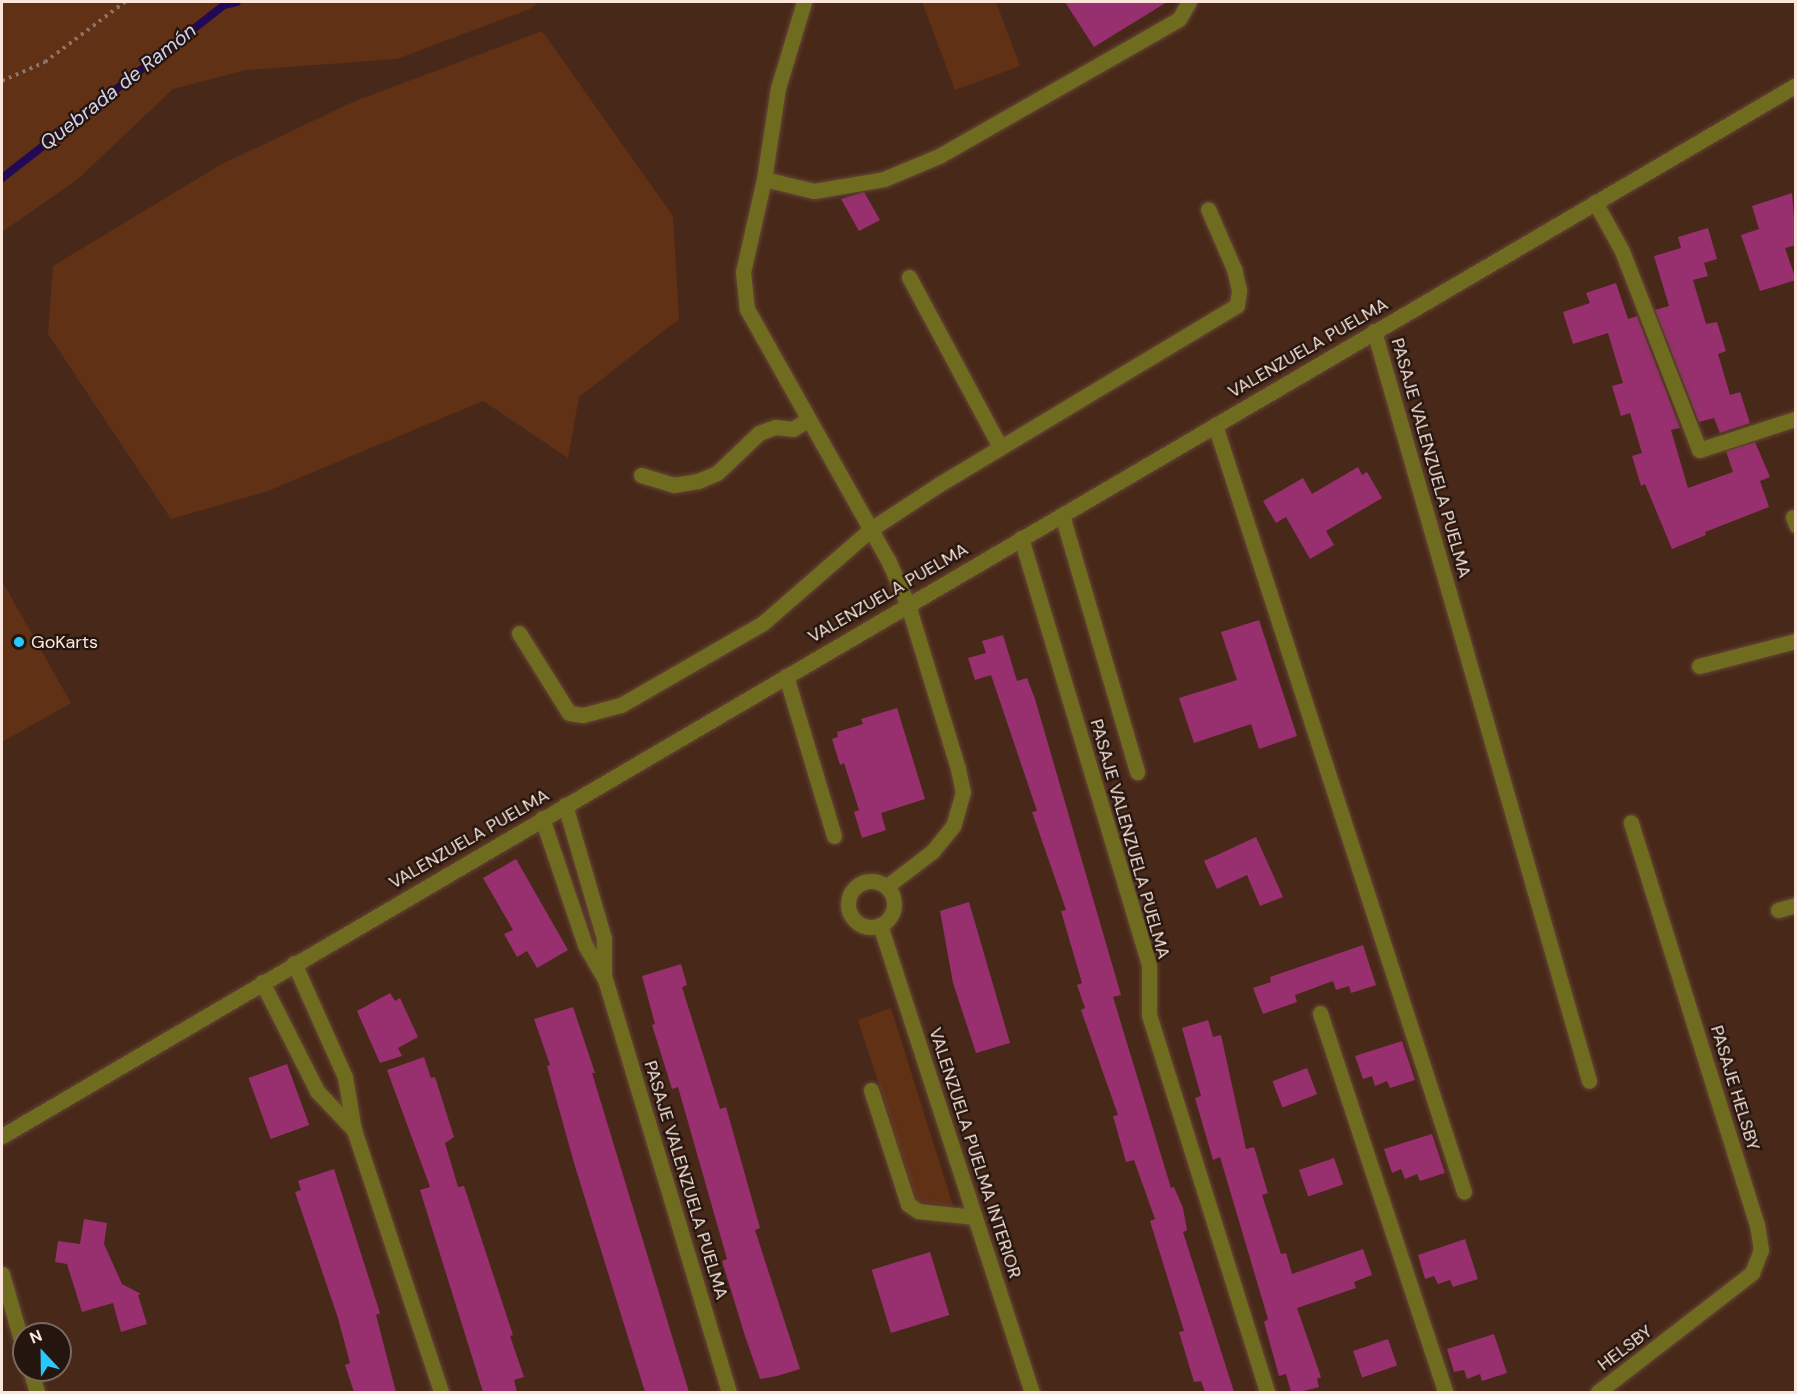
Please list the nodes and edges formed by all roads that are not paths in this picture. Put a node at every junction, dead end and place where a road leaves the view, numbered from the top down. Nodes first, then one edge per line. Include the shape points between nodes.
1 (804, 2) edge
2 (1189, 2) edge
3 (1796, 85) edge
4 (764, 179) junction
5 (1595, 202) junction
6 (1208, 209) dead end
7 (909, 278) dead end
8 (1374, 331) junction
9 (1795, 419) edge
10 (807, 420) junction
11 (1215, 425) junction
12 (1000, 447) junction
13 (640, 475) dead end
14 (1062, 515) junction
15 (871, 529) junction
16 (1021, 538) junction
17 (908, 605) junction
18 (519, 633) dead end
19 (1796, 640) edge
20 (1699, 666) dead end
21 (786, 676) junction
22 (1137, 772) dead end
23 (565, 805) junction
24 (542, 818) junction
25 (1631, 822) dead end
26 (834, 836) dead end
27 (887, 886) junction
28 (1796, 905) edge
29 (1778, 910) dead end
30 (880, 925) junction
31 (294, 963) junction
32 (604, 978) junction
33 (262, 982) junction
34 (1320, 1013) dead end
35 (1589, 1081) dead end
36 (871, 1090) dead end
37 (354, 1130) junction
38 (2, 1136) edge
39 (1464, 1192) dead end
40 (975, 1218) junction
41 (2, 1274) edge
42 (16, 1322) edge
43 (1676, 1335) joint
44 (441, 1392) edge
45 (729, 1392) edge
46 (1032, 1392) edge
47 (1267, 1392) edge
48 (1445, 1392) edge
49 (1598, 1392) edge

1 - 4 street via 778,88
2 - 4 street via 1179,19 939,156 895,174 814,191
3 - 5 street, VALENZUELA PUELMA
4 - 10 street via 743,273 747,309
5 - 8 street, VALENZUELA PUELMA
5 - 9 street via 1622,251 1699,450
6 - 12 street via 1234,269 1239,290 1237,305
7 - 12 street
8 - 11 street, VALENZUELA PUELMA
8 - 35 street, PASAJE VALENZUELA PUELMA
10 - 13 street via 793,429 775,427 759,433 717,473 698,481 673,485
10 - 15 street
11 - 14 street, VALENZUELA PUELMA
11 - 39 street
12 - 15 street
14 - 16 street, VALENZUELA PUELMA
14 - 22 street, PASAJE VALENZUELA PUELMA
15 - 17 street
15 - 18 street via 763,623 621,705 583,715 569,713
16 - 17 street, VALENZUELA PUELMA
16 - 47 street, PASAJE VALENZUELA PUELMA via 1149,964 1149,1016
17 - 21 street, VALENZUELA PUELMA
17 - 27 street via 951,737 963,792 953,826 933,851
19 - 20 street
21 - 23 street, VALENZUELA PUELMA
21 - 26 street
23 - 24 street, VALENZUELA PUELMA
23 - 32 street, PASAJE VALENZUELA PUELMA via 603,938
24 - 31 street, VALENZUELA PUELMA
24 - 32 street, PASAJE VALENZUELA PUELMA via 585,945
25 - 43 street, PASAJE HELSBY via 1757,1225 1761,1250 1752,1273
27 - 30 street via 895,907
27 - 30 street via 864,881 855,887 848,902 858,923
28 - 29 street
30 - 40 street, VALENZUELA PUELMA INTERIOR
31 - 33 street, VALENZUELA PUELMA
31 - 37 street via 345,1077
32 - 45 street, PASAJE VALENZUELA PUELMA
33 - 37 street via 317,1091
33 - 38 street, VALENZUELA PUELMA
34 - 48 street
36 - 40 street via 909,1204 918,1211
37 - 44 street
40 - 46 street, VALENZUELA PUELMA INTERIOR
41 - 42 street
43 - 49 street, HELSBY

